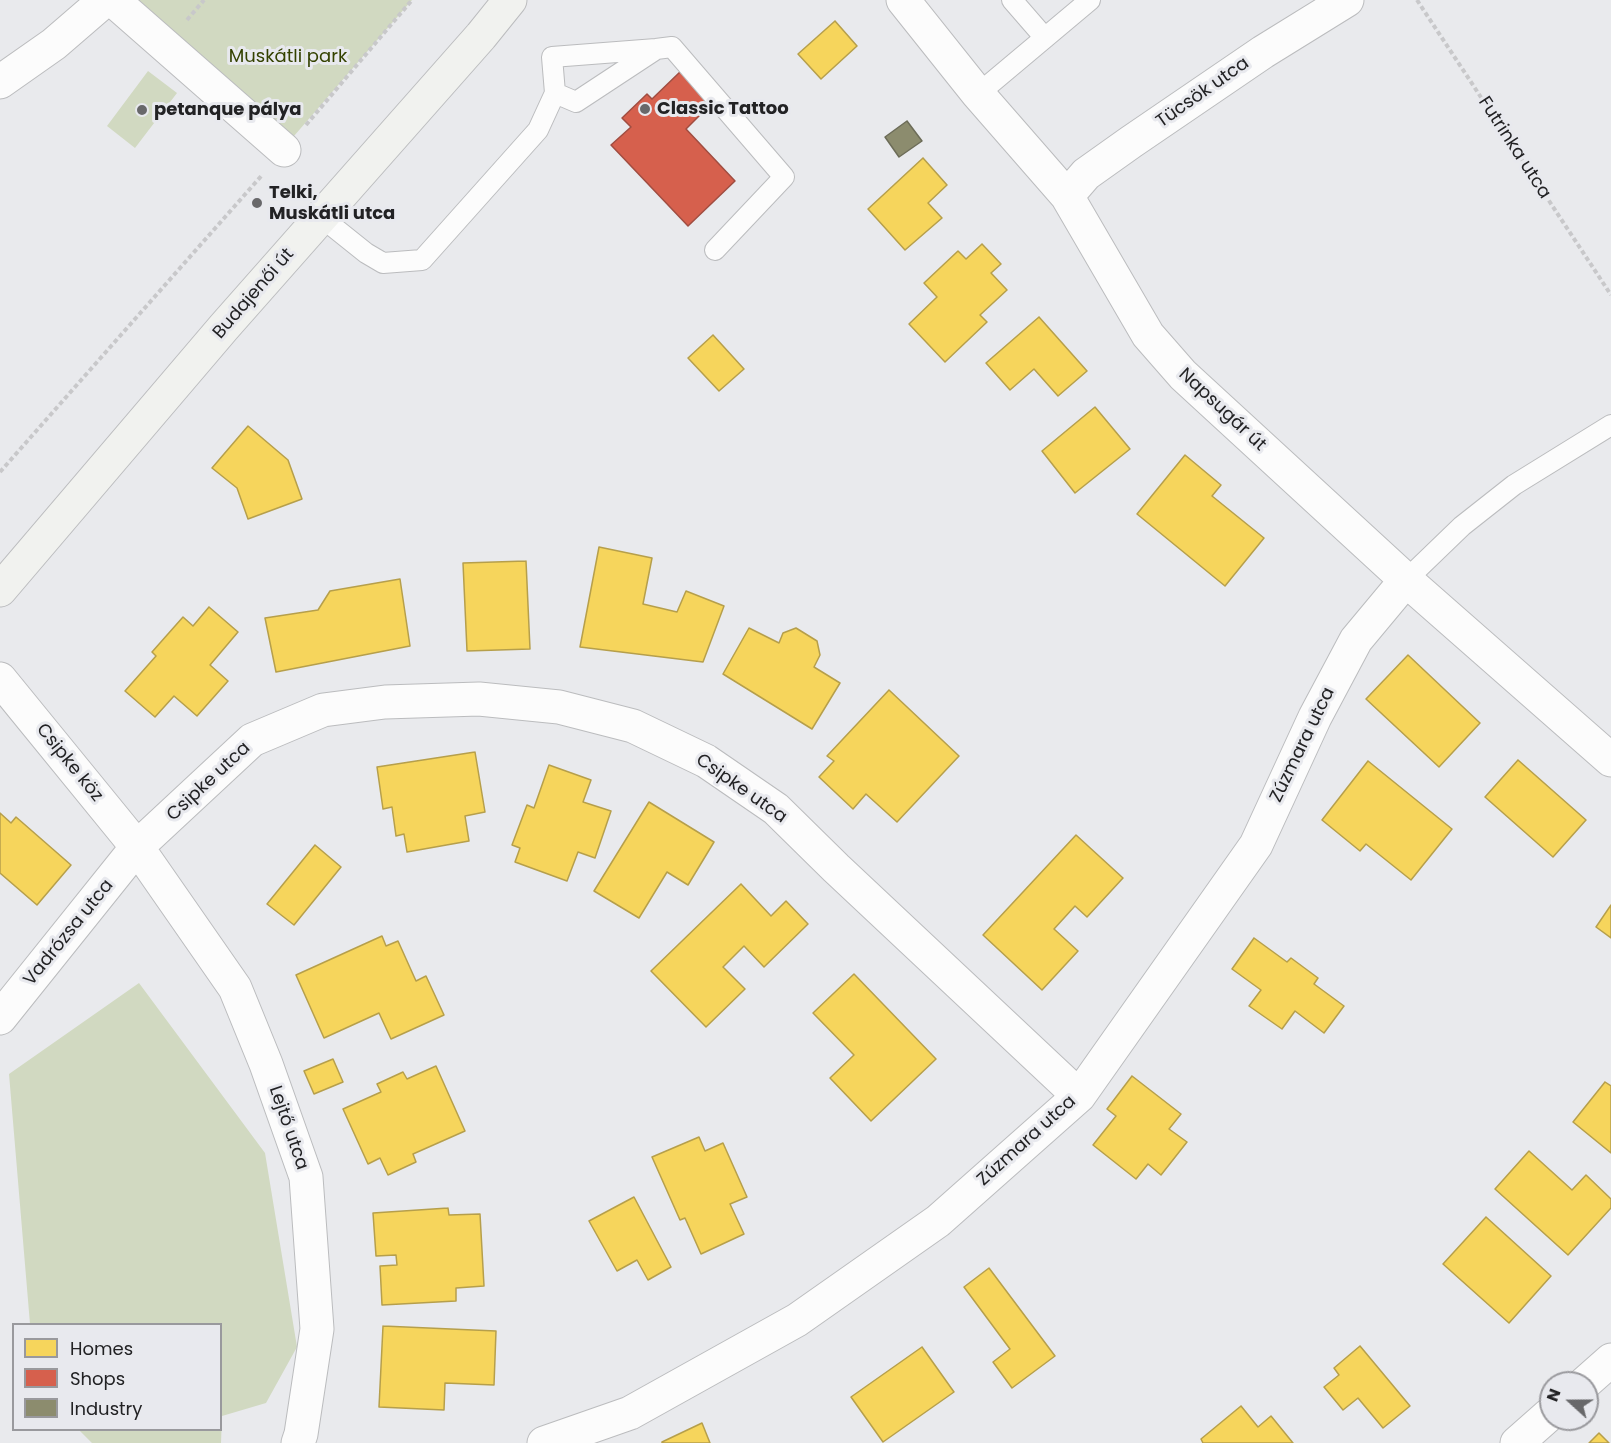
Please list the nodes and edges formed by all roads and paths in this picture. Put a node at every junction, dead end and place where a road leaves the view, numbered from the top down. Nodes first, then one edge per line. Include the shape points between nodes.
1 (105, 0) edge
2 (113, 0) edge
3 (412, 0) edge
4 (510, 0) edge
5 (903, 0) edge
6 (1012, 0) edge
7 (1090, 0) edge
8 (1347, 0) edge
9 (1417, 0) edge
10 (1044, 38) junction
11 (656, 49) junction
12 (0, 82) edge
13 (555, 93) junction
14 (978, 94) junction
15 (284, 150) junction
16 (1067, 196) junction
17 (321, 217) junction
18 (715, 249) dead end
19 (1611, 295) edge
20 (1611, 425) edge
21 (0, 472) edge
22 (1406, 580) junction
23 (0, 590) edge
24 (0, 679) edge
25 (1611, 760) edge
26 (138, 848) junction
27 (0, 1018) edge
28 (1079, 1096) junction
29 (1611, 1360) edge
30 (1599, 1371) edge
31 (1539, 1424) edge
32 (298, 1443) edge
33 (544, 1443) edge
34 (1517, 1443) edge

1 - 12 street via 54,44
2 - 15 street
3 - 15 path
4 - 17 main road, Budajenői út
5 - 14 street, Napsugár út
6 - 10 lane
7 - 10 lane
8 - 16 street, Tücsök utca via 1131,142 1086,174
9 - 19 path, Futrinka utca
10 - 14 lane
11 - 13 lane via 576,102
11 - 13 lane via 552,57
11 - 18 lane via 672,47 784,177
13 - 17 lane via 538,130 422,260 383,263
14 - 16 street, Napsugár út
15 - 21 path
16 - 22 street, Napsugár út via 1148,335 1183,375
17 - 23 main road, Budajenői út
20 - 22 lane via 1514,485 1462,526
22 - 25 street, Napsugár út
22 - 28 street, Zúzmara utca via 1356,640 1315,717 1256,845
24 - 26 street, Csipke köz
26 - 27 street, Vadrózsa utca
26 - 28 street, Csipke utca via 252,740 323,711 385,702 479,699 559,706 633,726 706,761 776,809
26 - 32 street, Lejtő utca via 235,988 306,1177 317,1329
28 - 33 street, Zúzmara utca via 938,1221 797,1320 630,1413
29 - 30 street
31 - 34 street

